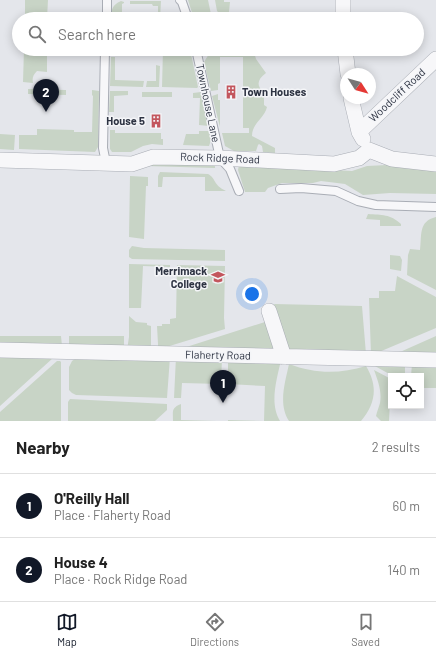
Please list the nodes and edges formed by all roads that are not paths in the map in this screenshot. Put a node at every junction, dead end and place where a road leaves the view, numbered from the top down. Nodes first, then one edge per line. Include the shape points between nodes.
1 (107, 0) edge
2 (180, 0) edge
3 (343, 0) edge
4 (107, 12) edge
5 (186, 12) edge
6 (344, 12) edge
7 (105, 56) edge
8 (198, 56) edge
9 (347, 56) edge
10 (436, 59) edge
11 (348, 68) edge
12 (352, 104) edge
13 (359, 132) junction
14 (369, 150) junction
15 (220, 158) junction
16 (0, 160) edge
17 (106, 163) junction
18 (436, 164) edge
19 (280, 189) dead end
20 (239, 192) dead end
21 (436, 207) edge
22 (269, 311) dead end
23 (0, 350) edge
24 (284, 357) junction
25 (436, 360) edge

1 - 4 lane
2 - 5 lane
3 - 6 street
7 - 17 lane via 103,148
8 - 15 lane, Townhouse Lane
9 - 11 street
10 - 13 street, Woodcliff Road
12 - 13 street
13 - 14 street
14 - 15 street, Rock Ridge Road via 359,158 334,164
14 - 18 street via 392,159
15 - 17 street, Rock Ridge Road via 153,157 132,164
15 - 20 lane via 230,169
16 - 17 street, Rock Ridge Road
19 - 21 lane via 336,191 358,201 376,205
22 - 24 street
23 - 24 street, Flaherty Road
24 - 25 street, Flaherty Road

